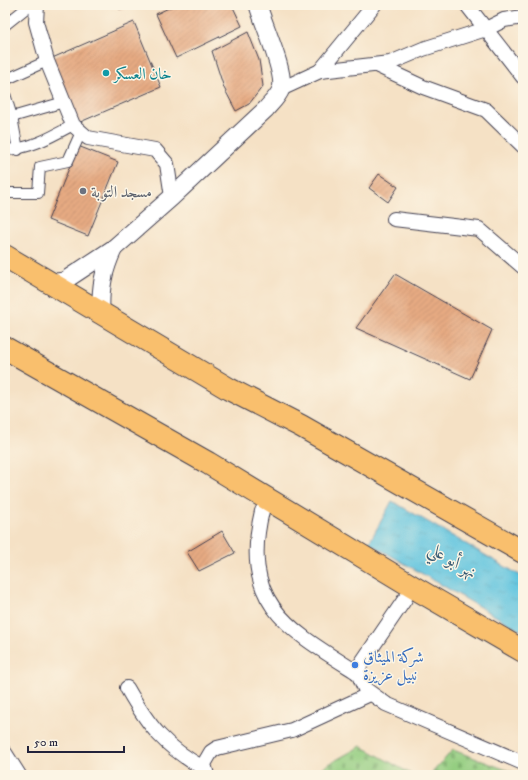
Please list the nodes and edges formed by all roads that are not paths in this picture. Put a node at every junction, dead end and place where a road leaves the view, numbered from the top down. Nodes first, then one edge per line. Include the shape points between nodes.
1 (30, 5) edge
2 (37, 5) edge
3 (258, 5) edge
4 (374, 5) edge
5 (467, 5) edge
6 (523, 16) edge
7 (5, 25) edge
8 (486, 29) junction
9 (47, 61) junction
10 (378, 66) junction
11 (320, 71) junction
12 (523, 77) edge
13 (5, 80) edge
14 (280, 89) junction
15 (5, 94) edge
16 (64, 102) junction
17 (9, 116) edge
18 (77, 128) junction
19 (523, 146) edge
20 (5, 150) edge
21 (18, 150) junction
22 (5, 193) edge
23 (172, 197) junction
24 (394, 219) dead end
25 (114, 248) junction
26 (5, 256) edge
27 (523, 267) edge
28 (50, 283) junction
29 (101, 314) junction
30 (5, 348) edge
31 (5, 364) edge
32 (262, 511) junction
33 (523, 552) edge
34 (405, 599) junction
35 (523, 651) edge
36 (523, 667) edge
37 (358, 673) junction
38 (127, 688) dead end
39 (370, 694) junction
40 (5, 753) edge
41 (522, 761) edge
42 (206, 772) edge
43 (19, 775) edge

1 - 7 street
2 - 9 street via 36,22
3 - 14 street via 281,71
4 - 11 street
5 - 8 street
6 - 8 street via 504,20
8 - 10 street
8 - 12 street
9 - 13 street
9 - 16 street
10 - 11 street
10 - 19 street via 423,87 486,110
11 - 14 street
14 - 23 street via 266,109
15 - 17 street
16 - 17 street
16 - 18 street
17 - 21 street
18 - 21 street
18 - 22 street via 68,161 40,167 38,193
18 - 23 street via 88,138 155,150 167,164
20 - 21 street
23 - 25 street
24 - 27 street via 479,229
25 - 28 street via 64,281
25 - 29 street via 102,278
26 - 28 main road
28 - 29 main road
29 - 33 main road via 229,389 320,437
30 - 35 main road via 208,463
31 - 32 main road
32 - 34 main road
32 - 37 street via 256,545 257,564 264,591 286,623
34 - 36 main road
34 - 37 street via 370,649
37 - 39 street
38 - 42 street via 156,733 176,752
39 - 41 street via 386,704
39 - 42 street via 292,730 217,748 211,752 204,764
40 - 43 street

